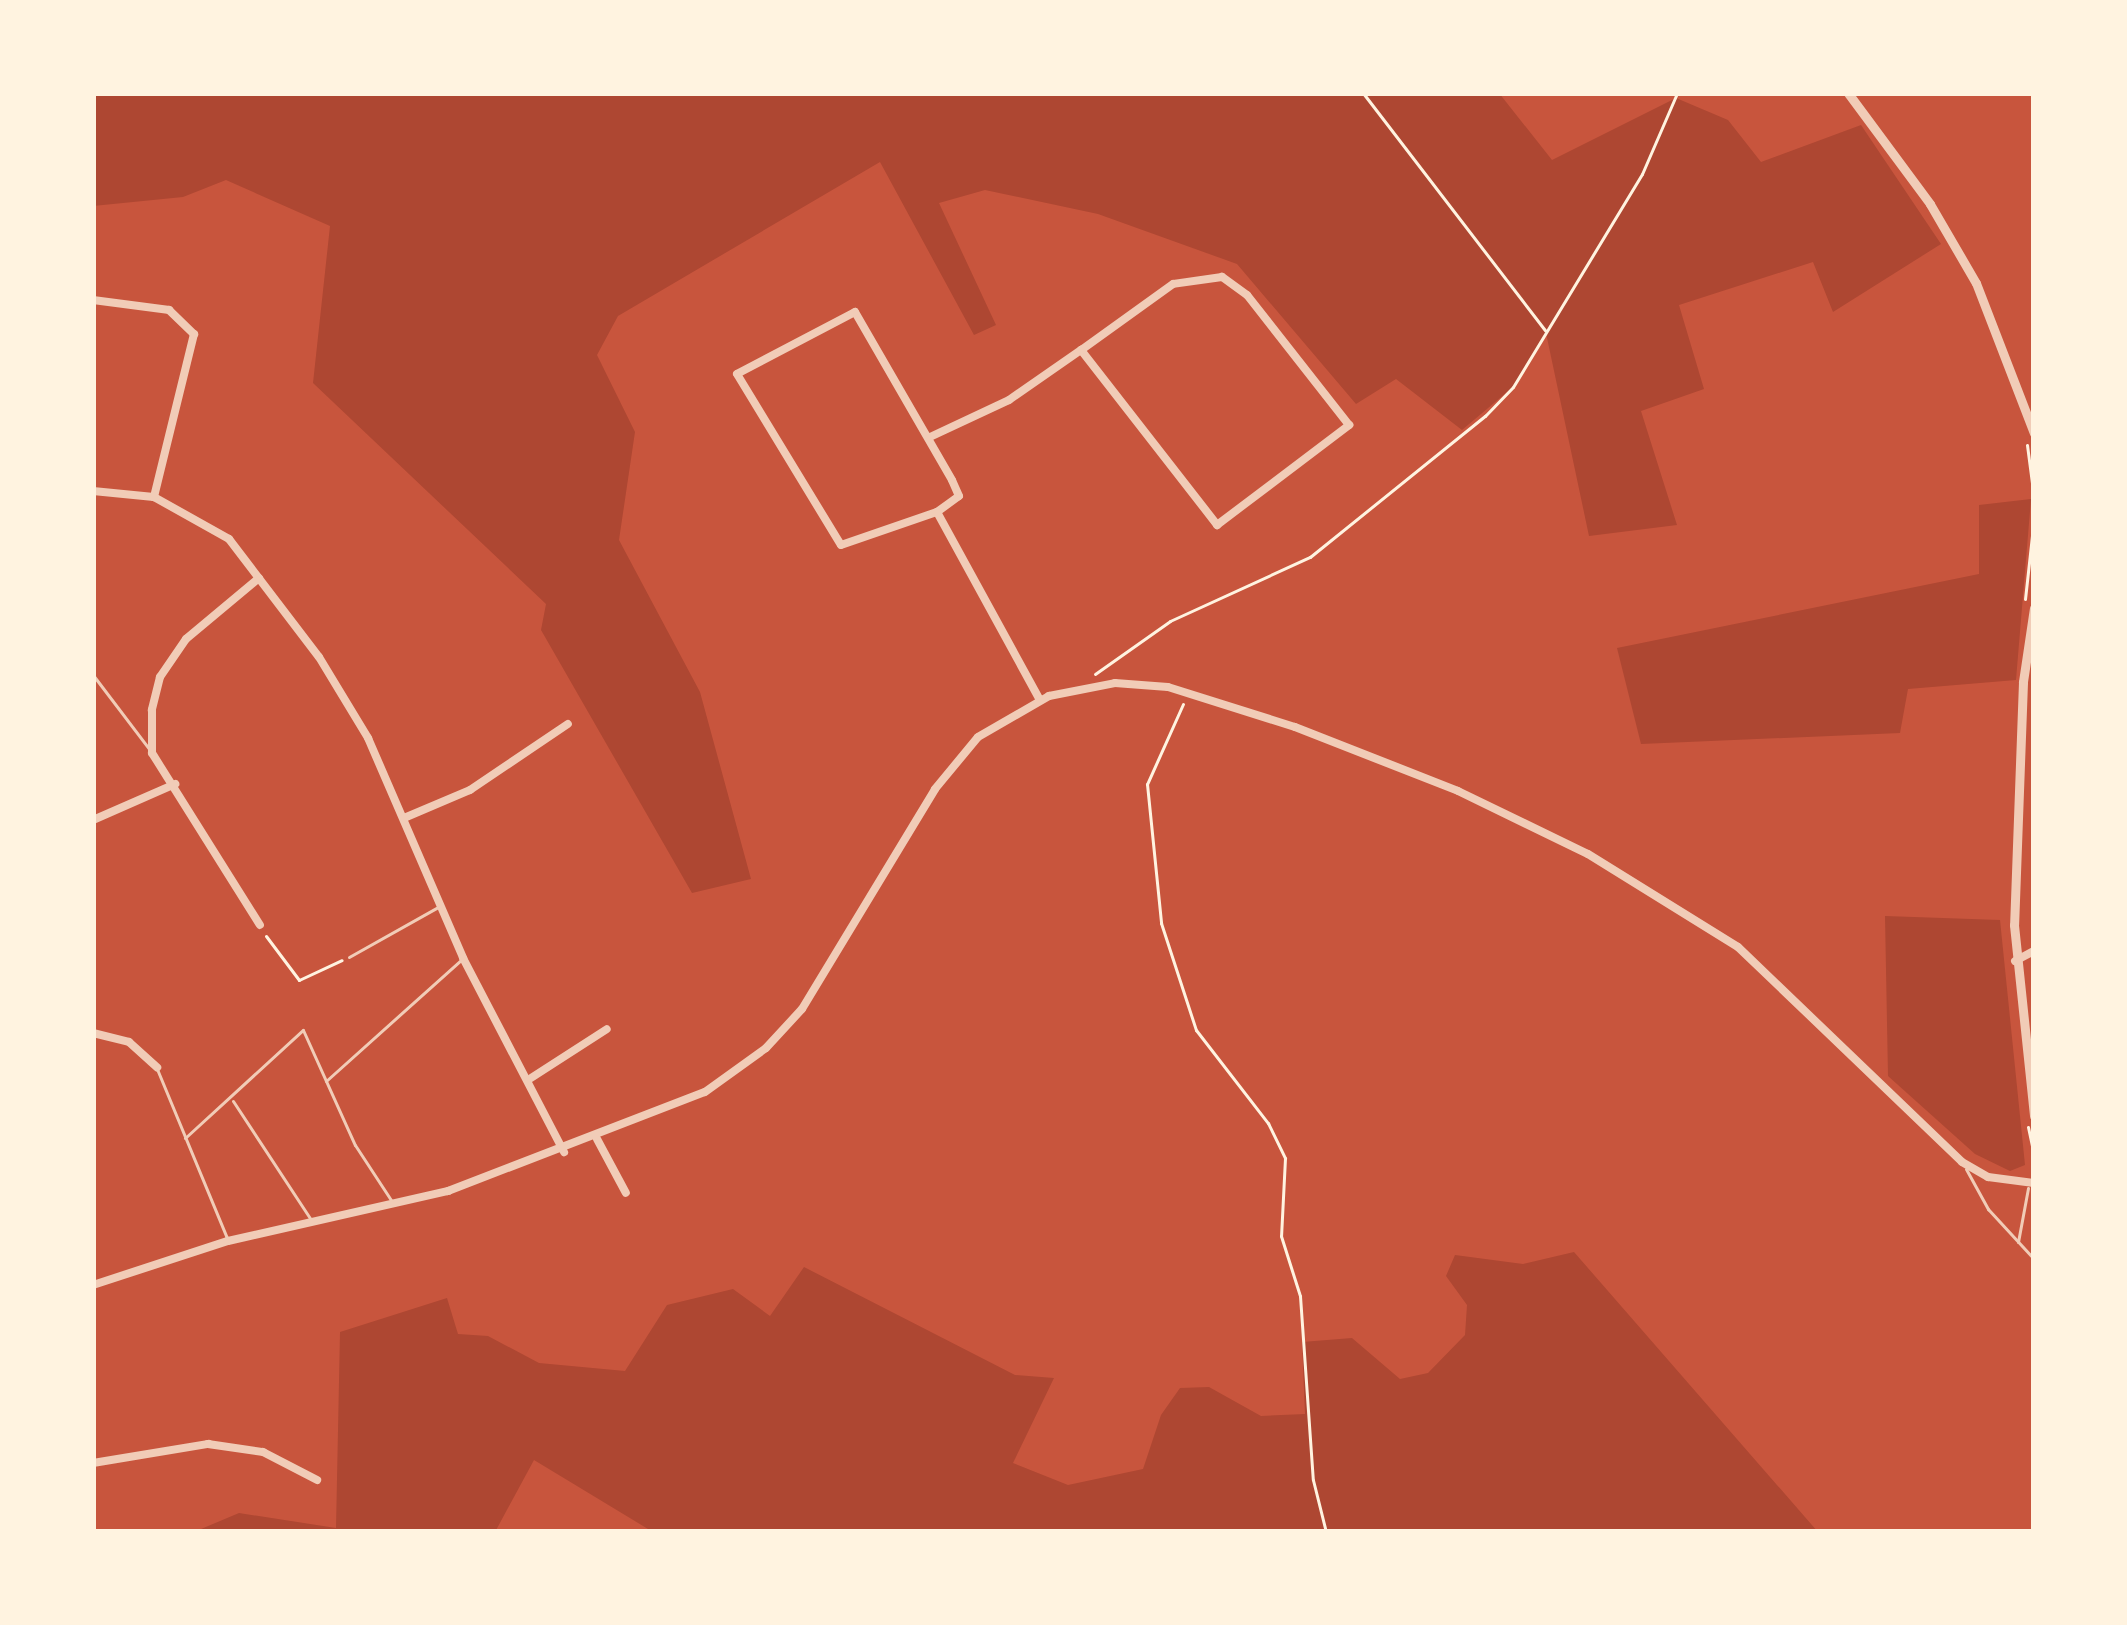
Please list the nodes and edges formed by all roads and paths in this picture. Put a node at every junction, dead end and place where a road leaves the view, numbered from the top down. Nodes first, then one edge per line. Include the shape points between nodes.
1 (1363, 93) edge
2 (1677, 93) edge
3 (1848, 93) edge
4 (93, 300) edge
5 (1546, 332) junction
6 (1081, 350) junction
7 (2032, 411) edge
8 (930, 437) junction
9 (2030, 437) edge
10 (93, 491) edge
11 (154, 497) junction
12 (2034, 498) edge
13 (937, 512) junction
14 (259, 578) junction
15 (2034, 608) edge
16 (93, 675) edge
17 (1088, 686) junction
18 (1189, 693) junction
19 (1040, 700) junction
20 (568, 724) dead end
21 (152, 753) junction
22 (175, 784) junction
23 (404, 818) junction
24 (93, 820) edge
25 (442, 906) junction
26 (260, 926) joint
27 (2034, 952) edge
28 (350, 957) joint
29 (463, 958) junction
30 (2015, 962) junction
31 (607, 1029) dead end
32 (93, 1033) edge
33 (157, 1067) joint
34 (531, 1078) junction
35 (326, 1082) junction
36 (232, 1100) junction
37 (2034, 1116) edge
38 (185, 1138) junction
39 (597, 1139) junction
40 (564, 1152) junction
41 (1962, 1162) junction
42 (2031, 1184) edge
43 (626, 1193) dead end
44 (394, 1204) junction
45 (314, 1224) junction
46 (228, 1241) junction
47 (2018, 1244) junction
48 (2034, 1259) edge
49 (93, 1286) edge
50 (93, 1463) edge
51 (317, 1480) dead end
52 (1327, 1532) edge

1 - 5 path
2 - 5 path via 1642,174
3 - 7 street via 1966,266
4 - 11 street via 169,310 194,334
5 - 17 path via 1485,416 1310,557 1170,621
6 - 6 street via 1216,525 1349,424 1247,295 1222,277 1173,284
6 - 8 street via 1009,400
7 - 9 street
8 - 13 street via 958,496
8 - 13 street via 855,312 737,374 841,545
9 - 12 path
10 - 11 street
11 - 14 street via 229,539
13 - 19 street
14 - 21 street via 186,639 160,677
14 - 23 street via 343,698
15 - 30 street via 2023,682
16 - 21 lane
17 - 18 street
17 - 19 street
18 - 41 street via 1458,790 1670,900 1785,987
18 - 52 path via 1147,784 1160,923 1196,1030 1268,1123 1285,1158 1282,1236 1300,1296 1313,1480
19 - 39 street via 978,737 955,763 827,973 766,1048 705,1092
20 - 23 street via 470,790
21 - 22 street
22 - 24 street
22 - 26 street
23 - 25 street
25 - 28 lane
25 - 29 street
26 - 28 path via 299,980
27 - 30 street
29 - 34 street
29 - 35 lane
30 - 37 street
31 - 34 street
32 - 33 street via 128,1042
33 - 38 lane
34 - 40 street
35 - 36 lane via 303,1030
35 - 44 lane
36 - 38 lane
36 - 45 lane
38 - 46 lane
39 - 40 street
39 - 43 street
40 - 44 street
41 - 42 street via 1988,1177
41 - 47 lane
42 - 47 lane
44 - 45 street
45 - 46 street
46 - 49 street
47 - 48 lane
50 - 51 street via 208,1444 263,1452

